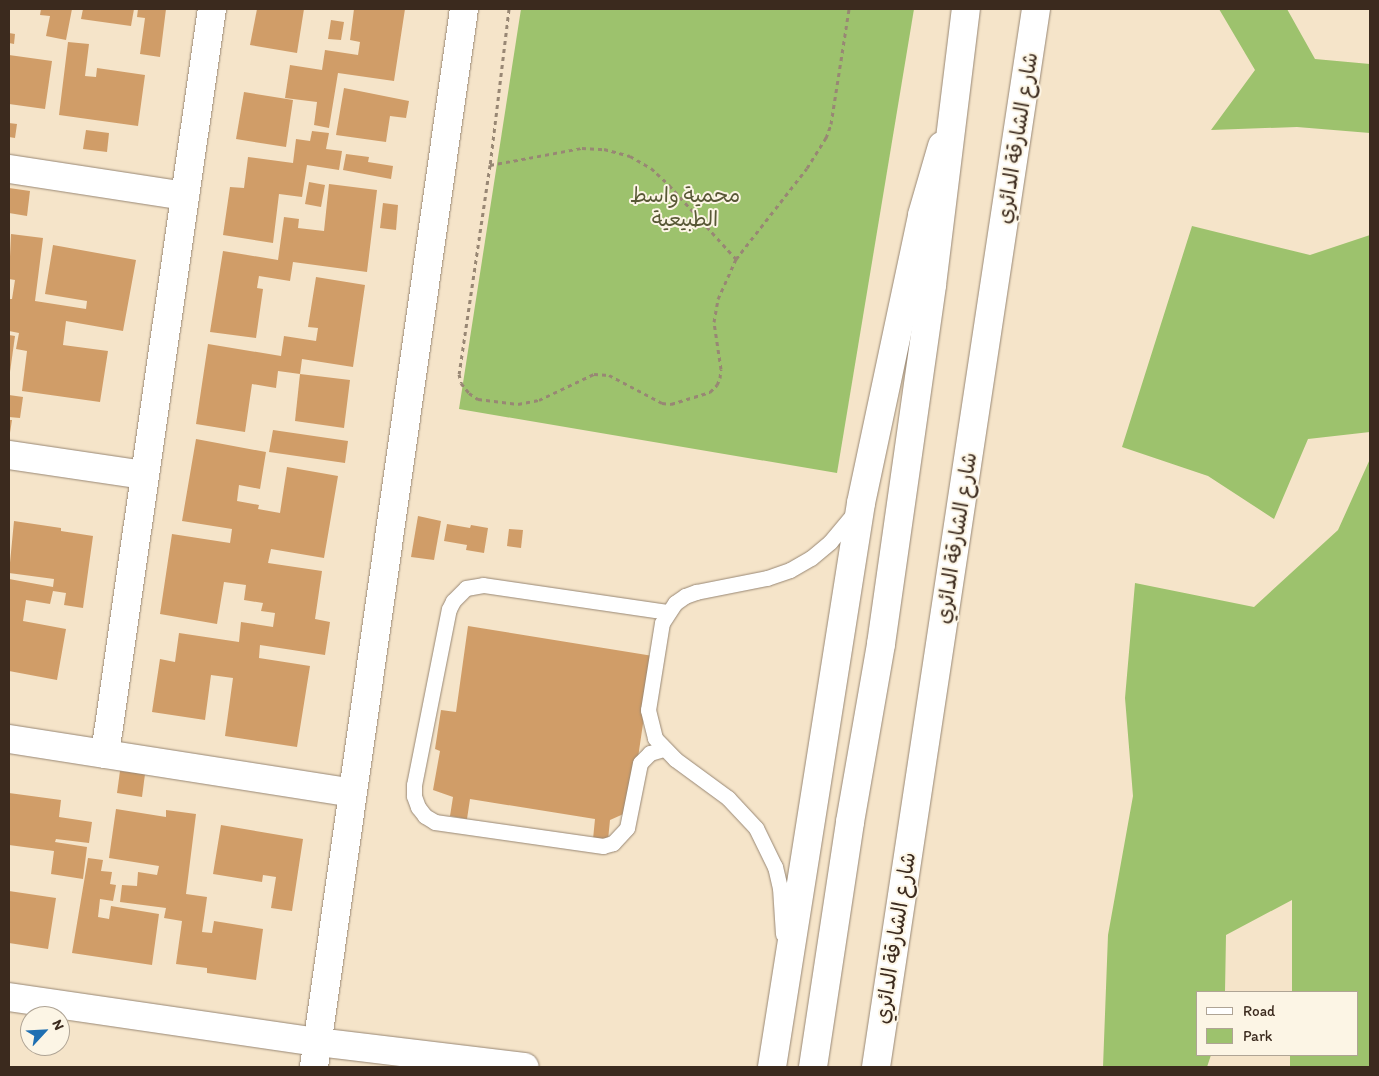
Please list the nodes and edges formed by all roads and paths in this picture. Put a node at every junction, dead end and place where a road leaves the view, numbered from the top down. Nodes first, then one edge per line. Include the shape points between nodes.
1 (212, 9) edge
2 (464, 9) edge
3 (509, 9) edge
4 (849, 9) edge
5 (966, 9) edge
6 (1036, 9) edge
7 (954, 106) junction
8 (490, 166) junction
9 (9, 169) edge
10 (185, 196) junction
11 (736, 259) junction
12 (9, 455) edge
13 (145, 475) junction
14 (861, 503) junction
15 (668, 612) junction
16 (9, 739) edge
17 (663, 749) junction
18 (106, 754) junction
19 (352, 793) junction
20 (785, 978) junction
21 (9, 997) edge
22 (316, 1055) edge
23 (767, 1061) edge
24 (524, 1067) edge
25 (812, 1067) edge
26 (876, 1067) edge

1 - 10 main road
2 - 19 main road
3 - 8 path
4 - 11 path via 826,138 807,168
5 - 7 main road
6 - 26 main road, شارع الشارقة الدائري
7 - 14 main road via 922,216
7 - 25 main road via 881,644
8 - 11 path via 582,148 604,149 630,156 651,168 669,185
8 - 11 path via 459,374 465,388 478,398 529,404 594,374 615,378 662,403 679,402 710,392 720,378 714,322 718,299
9 - 10 main road
10 - 13 main road
12 - 13 main road
13 - 18 main road
14 - 15 lane via 830,542 790,570 767,578 696,592 675,603
14 - 20 main road
15 - 17 lane via 662,623 648,710 655,738
15 - 17 lane via 483,585 466,588 452,601 449,609 414,796 425,816 435,822 603,846 613,842 627,828 640,764 650,754
16 - 18 main road
17 - 20 lane via 742,812 767,847 780,888
18 - 19 main road
19 - 22 main road
20 - 23 main road
21 - 22 main road
22 - 24 main road

